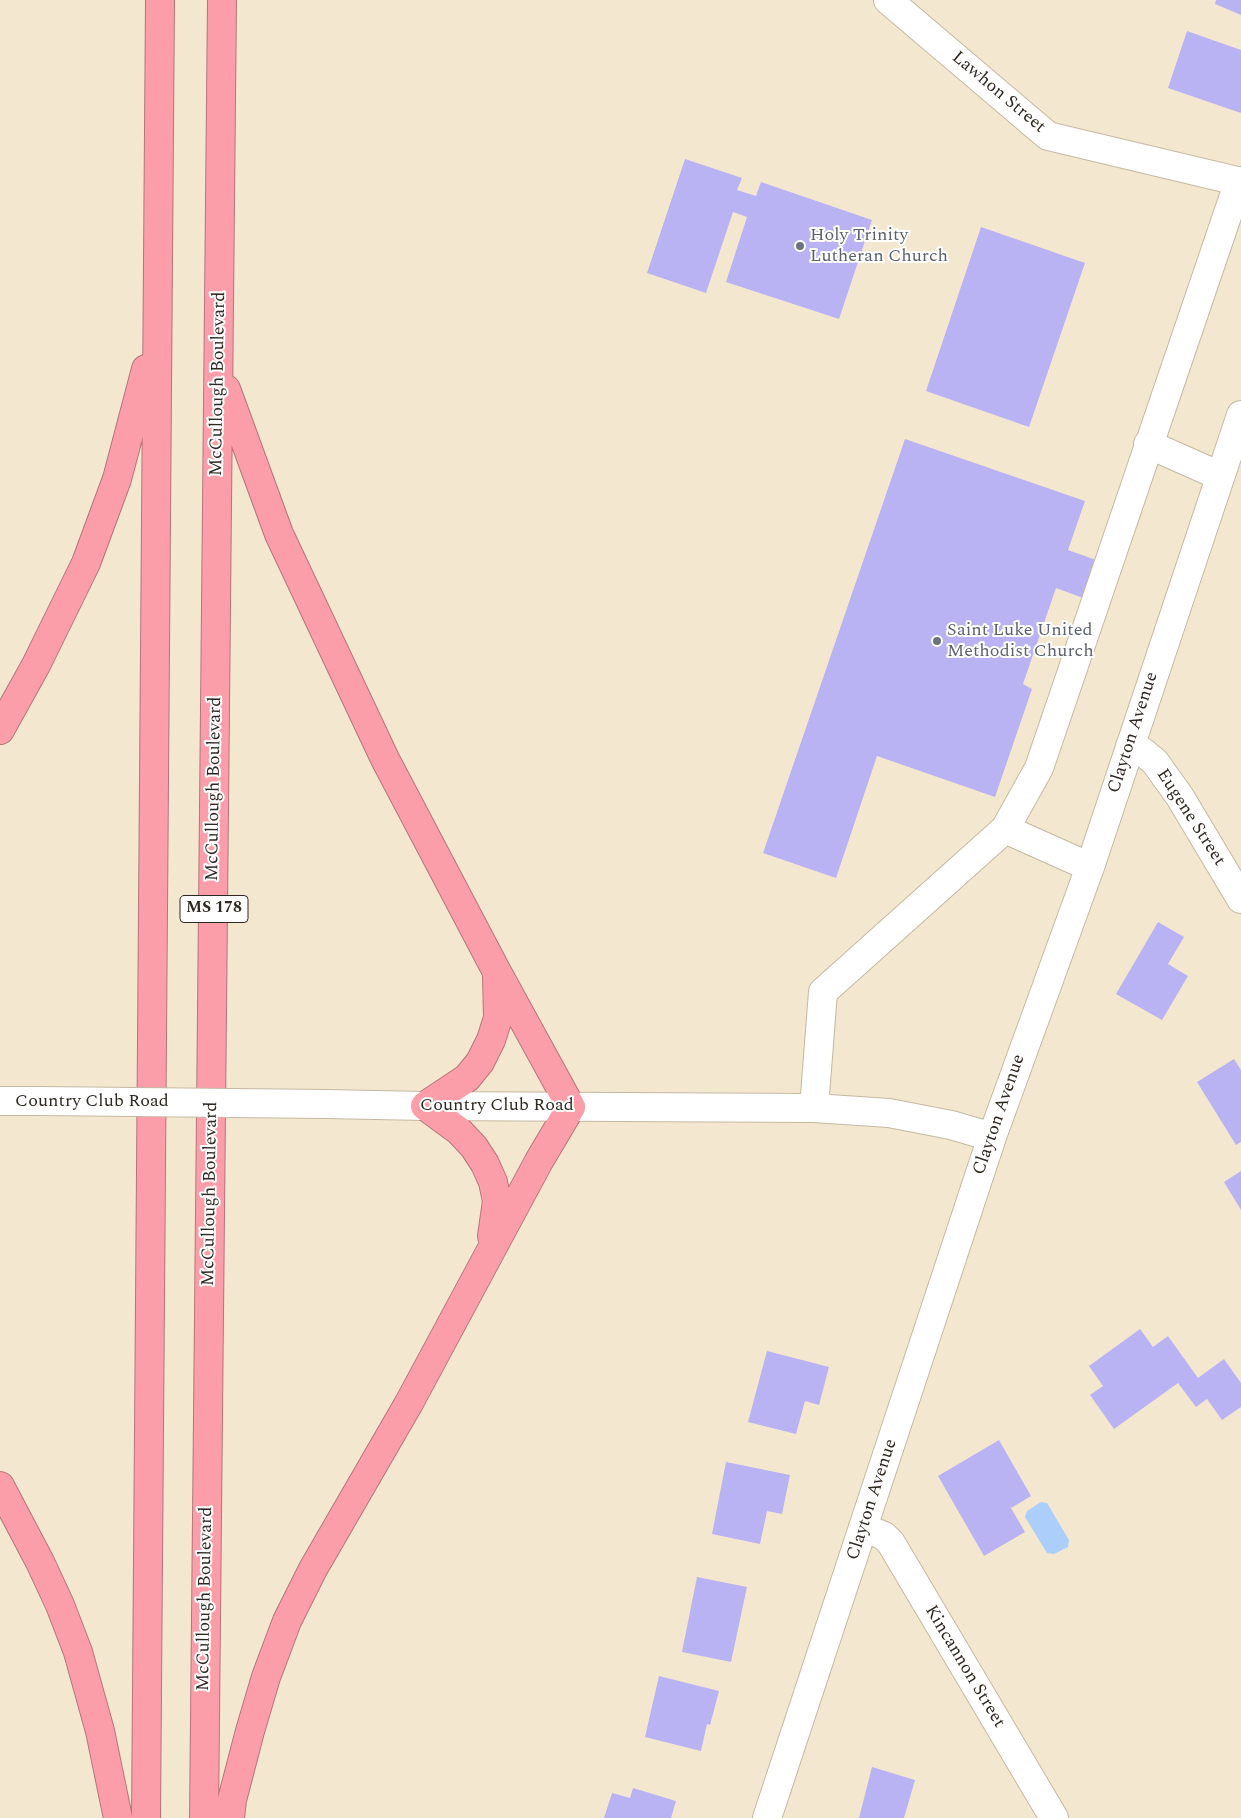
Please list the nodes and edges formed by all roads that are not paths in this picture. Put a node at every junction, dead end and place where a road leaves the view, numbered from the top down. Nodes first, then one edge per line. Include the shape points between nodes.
1 (160, 0) edge
2 (222, 0) edge
3 (888, 0) edge
4 (1240, 182) edge
5 (156, 331) junction
6 (220, 372) junction
7 (1241, 415) edge
8 (1148, 444) junction
9 (1220, 476) junction
10 (0, 730) edge
11 (1130, 746) junction
12 (1005, 829) junction
13 (1090, 867) junction
14 (1241, 899) edge
15 (497, 972) junction
16 (0, 1101) edge
17 (425, 1106) junction
18 (571, 1107) junction
19 (814, 1108) junction
20 (992, 1137) junction
21 (490, 1253) junction
22 (0, 1486) edge
23 (863, 1527) junction
24 (118, 1818) edge
25 (146, 1818) edge
26 (204, 1818) edge
27 (230, 1818) edge
28 (767, 1818) edge
29 (1054, 1818) edge

1 - 5 highway
2 - 6 highway, McCullough Boulevard / MS 178
3 - 4 street, Lawhon Street via 1048,136
4 - 8 street
5 - 10 highway via 117,479 86,563
5 - 25 highway
6 - 15 highway via 279,534 385,759
6 - 26 highway, McCullough Boulevard / MS 178
7 - 9 street, Clayton Avenue
8 - 9 street
8 - 12 street via 1039,768
9 - 11 street, Clayton Avenue
11 - 13 street, Clayton Avenue
11 - 14 street, Eugene Street via 1155,762 1180,797
12 - 13 street
12 - 19 street via 823,992
13 - 20 street, Clayton Avenue
15 - 17 highway via 498,1018 480,1062 467,1078
15 - 18 highway
16 - 17 street, Country Club Road, bridge
17 - 18 street, Country Club Road
17 - 21 highway via 459,1130 474,1147 493,1182 497,1201
18 - 19 street, Country Club Road
18 - 21 highway
19 - 20 street, Country Club Road via 889,1113
20 - 23 street, Clayton Avenue
21 - 27 highway via 313,1568 287,1621 250,1731
22 - 24 highway via 40,1562 78,1652 100,1731
23 - 28 street, Clayton Avenue
23 - 29 street, Kincannon Street via 884,1536 891,1544

